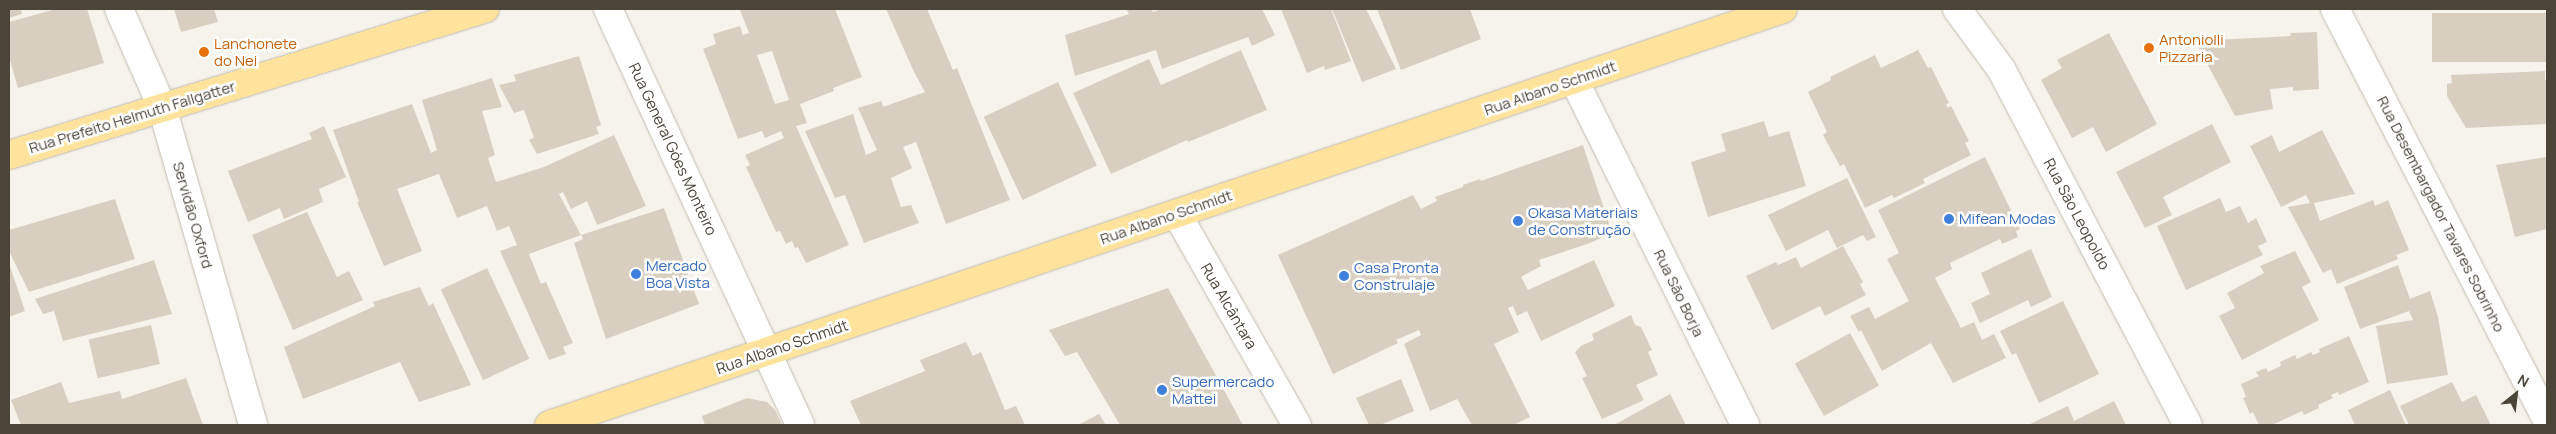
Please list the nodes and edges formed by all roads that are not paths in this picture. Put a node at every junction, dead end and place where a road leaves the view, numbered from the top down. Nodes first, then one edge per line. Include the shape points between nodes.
1 (119, 9) edge
2 (485, 9) edge
3 (608, 9) edge
4 (1783, 9) edge
5 (1957, 9) edge
6 (2335, 9) edge
7 (1574, 80) junction
8 (162, 107) junction
9 (9, 155) edge
10 (1177, 214) junction
11 (767, 353) junction
12 (2547, 419) edge
13 (253, 425) edge
14 (549, 425) edge
15 (800, 425) edge
16 (1297, 425) edge
17 (1745, 425) edge
18 (2188, 425) edge

1 - 8 street, Servidão Oxford
2 - 8 main road, Rua Prefeito Helmuth Fallgatter
3 - 11 street, Rua General Góes Monteiro
4 - 7 main road, Rua Albano Schmidt
5 - 18 street, Rua São Leopoldo via 2000,69
6 - 12 street, Rua Desembargador Tavares Sobrinho
7 - 10 main road, Rua Albano Schmidt
7 - 17 street, Rua São Borja
8 - 9 main road, Rua Prefeito Helmuth Fallgatter
8 - 13 street, Servidão Oxford
10 - 11 main road, Rua Albano Schmidt
10 - 16 street, Rua Alcântara
11 - 14 main road, Rua Albano Schmidt
11 - 15 street, Rua General Góes Monteiro

